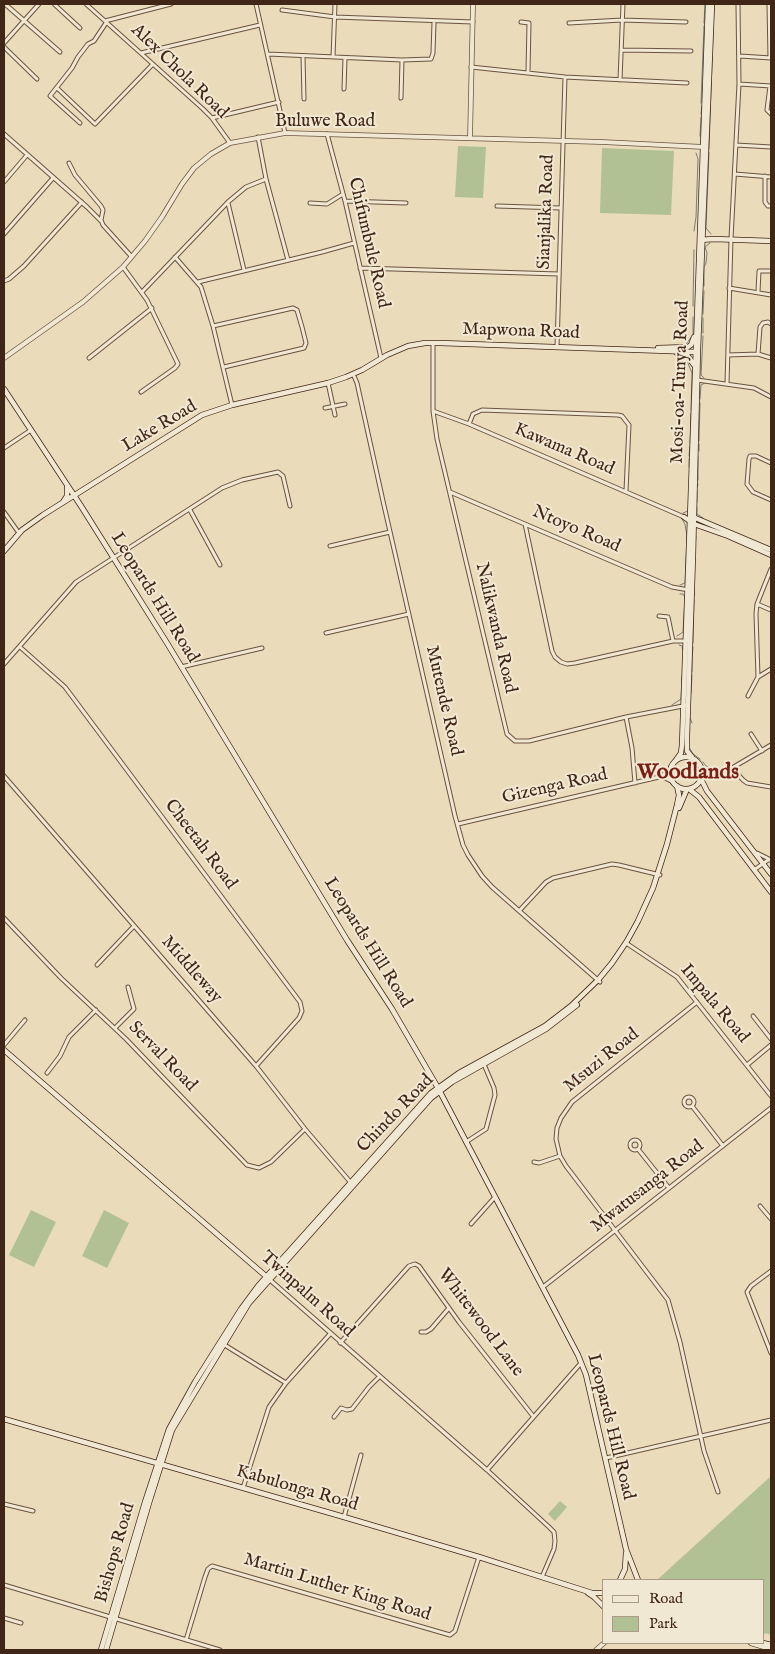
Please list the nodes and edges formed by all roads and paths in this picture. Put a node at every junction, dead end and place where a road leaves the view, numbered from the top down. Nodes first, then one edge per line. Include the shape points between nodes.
1 (5, 4) edge
2 (39, 4) edge
3 (54, 4) edge
4 (86, 4) edge
5 (171, 4) edge
6 (256, 4) edge
7 (335, 4) edge
8 (473, 4) edge
9 (623, 4) edge
10 (708, 4) edge
11 (712, 4) edge
12 (738, 4) edge
13 (769, 4) edge
14 (282, 10) dead end
15 (335, 17) junction
16 (24, 20) junction
17 (622, 20) junction
18 (105, 22) junction
19 (434, 22) junction
20 (473, 22) junction
21 (521, 22) dead end
22 (686, 22) dead end
23 (568, 23) dead end
24 (260, 25) junction
25 (80, 28) dead end
26 (770, 30) edge
27 (4, 43) edge
28 (4, 47) edge
29 (622, 50) junction
30 (691, 51) dead end
31 (60, 52) dead end
32 (141, 53) junction
33 (268, 54) junction
34 (303, 56) junction
35 (740, 56) junction
36 (333, 57) junction
37 (345, 58) junction
38 (771, 58) edge
39 (402, 60) junction
40 (153, 64) junction
41 (471, 67) junction
42 (528, 72) junction
43 (565, 78) junction
44 (37, 79) dead end
45 (620, 80) junction
46 (687, 83) dead end
47 (739, 84) junction
48 (771, 86) edge
49 (56, 88) junction
50 (344, 89) dead end
51 (401, 98) dead end
52 (304, 100) dead end
53 (279, 102) junction
54 (771, 114) edge
55 (212, 118) junction
56 (80, 123) dead end
57 (285, 132) junction
58 (4, 134) edge
59 (327, 134) junction
60 (258, 136) junction
61 (470, 138) junction
62 (563, 141) junction
63 (230, 143) junction
64 (736, 145) junction
65 (705, 147) junction
66 (771, 147) edge
67 (27, 156) junction
68 (69, 163) dead end
69 (735, 174) junction
70 (765, 176) junction
71 (771, 177) edge
72 (53, 178) junction
73 (266, 180) junction
74 (4, 182) edge
75 (343, 194) junction
76 (345, 201) junction
77 (82, 202) junction
78 (228, 202) junction
79 (310, 203) dead end
80 (406, 203) dead end
81 (497, 206) dead end
82 (771, 206) edge
83 (561, 208) junction
84 (101, 221) junction
85 (4, 234) edge
86 (701, 237) junction
87 (731, 239) junction
88 (771, 241) edge
89 (354, 243) junction
90 (131, 256) junction
91 (175, 257) junction
92 (288, 260) junction
93 (123, 267) junction
94 (360, 268) junction
95 (244, 270) junction
96 (771, 271) edge
97 (559, 274) junction
98 (4, 281) edge
99 (198, 282) junction
100 (729, 288) junction
101 (142, 292) junction
102 (758, 292) junction
103 (771, 295) edge
104 (152, 308) junction
105 (771, 324) edge
106 (213, 326) junction
107 (696, 330) junction
108 (433, 343) junction
109 (557, 347) junction
110 (642, 350) junction
111 (651, 350) junction
112 (697, 352) junction
113 (728, 354) junction
114 (758, 354) junction
115 (4, 358) edge
116 (89, 358) dead end
117 (381, 358) junction
118 (771, 358) edge
119 (695, 366) junction
120 (224, 367) junction
121 (353, 374) junction
122 (696, 380) junction
123 (328, 383) junction
124 (727, 384) junction
125 (4, 388) edge
126 (140, 392) dead end
127 (771, 397) edge
128 (345, 404) dead end
129 (232, 405) junction
130 (333, 406) junction
131 (325, 408) dead end
132 (432, 411) junction
133 (335, 414) dead end
134 (469, 424) junction
135 (31, 430) junction
136 (4, 448) edge
137 (771, 463) edge
138 (67, 485) junction
139 (84, 490) junction
140 (626, 491) junction
141 (450, 492) junction
142 (74, 496) junction
143 (771, 500) edge
144 (63, 503) junction
145 (81, 506) junction
146 (290, 506) dead end
147 (190, 510) junction
148 (4, 512) edge
149 (690, 519) junction
150 (525, 524) junction
151 (390, 532) junction
152 (19, 533) junction
153 (330, 546) dead end
154 (4, 550) edge
155 (771, 550) edge
156 (771, 555) edge
157 (114, 558) junction
158 (220, 565) dead end
159 (771, 569) edge
160 (689, 590) junction
161 (757, 604) junction
162 (771, 610) edge
163 (409, 614) junction
164 (659, 616) dead end
165 (326, 633) dead end
166 (674, 641) junction
167 (688, 641) junction
168 (20, 647) junction
169 (262, 648) dead end
170 (4, 664) edge
171 (181, 667) junction
172 (771, 669) edge
173 (758, 677) junction
174 (748, 696) dead end
175 (686, 705) junction
176 (626, 717) junction
177 (751, 734) dead end
178 (771, 745) edge
179 (762, 751) junction
180 (692, 757) junction
181 (676, 760) junction
182 (701, 768) junction
183 (732, 768) junction
184 (670, 771) junction
185 (712, 772) junction
186 (4, 776) edge
187 (659, 777) junction
188 (701, 778) junction
189 (635, 783) junction
190 (675, 784) junction
191 (771, 787) edge
192 (688, 789) junction
193 (458, 824) junction
194 (754, 852) junction
195 (771, 860) edge
196 (763, 864) junction
197 (754, 870) junction
198 (659, 874) junction
199 (771, 874) edge
200 (771, 892) edge
201 (519, 911) junction
202 (4, 918) edge
203 (134, 926) junction
204 (627, 943) junction
205 (97, 965) dead end
206 (599, 981) junction
207 (128, 987) dead end
208 (697, 1002) junction
209 (96, 1010) junction
210 (753, 1016) dead end
211 (25, 1020) dead end
212 (115, 1028) junction
213 (771, 1039) edge
214 (4, 1045) edge
215 (771, 1045) edge
216 (4, 1050) edge
217 (483, 1063) junction
218 (747, 1065) junction
219 (256, 1066) junction
220 (47, 1073) dead end
221 (433, 1079) junction
222 (447, 1084) junction
223 (439, 1090) junction
224 (431, 1096) junction
225 (771, 1096) edge
226 (445, 1100) junction
227 (692, 1106) dead end
228 (771, 1108) edge
229 (305, 1128) junction
230 (466, 1142) junction
231 (724, 1146) junction
232 (638, 1149) dead end
233 (560, 1156) junction
234 (534, 1162) dead end
235 (352, 1184) junction
236 (669, 1188) junction
237 (495, 1197) junction
238 (760, 1206) dead end
239 (771, 1219) edge
240 (471, 1224) dead end
241 (615, 1230) junction
242 (771, 1271) edge
243 (268, 1279) junction
244 (543, 1287) junction
245 (449, 1308) junction
246 (421, 1332) dead end
247 (330, 1334) junction
248 (222, 1343) junction
249 (340, 1343) junction
250 (771, 1353) edge
251 (581, 1363) junction
252 (379, 1377) junction
253 (286, 1383) junction
254 (533, 1416) junction
255 (334, 1417) dead end
256 (4, 1419) edge
257 (771, 1420) edge
258 (701, 1436) junction
259 (361, 1455) dead end
260 (606, 1458) junction
261 (159, 1465) junction
262 (487, 1470) junction
263 (243, 1488) junction
264 (718, 1492) dead end
265 (4, 1504) edge
266 (33, 1511) dead end
267 (344, 1517) junction
268 (626, 1549) junction
269 (478, 1557) junction
270 (542, 1576) junction
271 (620, 1579) edge
272 (638, 1579) edge
273 (4, 1585) edge
274 (581, 1590) junction
275 (602, 1593) edge
276 (602, 1605) edge
277 (4, 1618) edge
278 (113, 1619) junction
279 (21, 1623) dead end
280 (186, 1640) junction
281 (756, 1644) edge
282 (771, 1647) edge
283 (101, 1650) edge
284 (106, 1650) edge
285 (220, 1650) edge

1 - 16 street
2 - 16 street
3 - 25 street
4 - 18 street, Alex Chola Road
5 - 18 street
6 - 24 street
7 - 15 street
8 - 20 street
9 - 17 street
10 - 65 main road, Mosi-oa-Tunya Road
11 - 65 main road, Mosi-oa-Tunya Road
12 - 35 street
13 - 26 street
14 - 15 street
15 - 19 street
15 - 36 street
16 - 27 street
16 - 31 street
17 - 22 street
17 - 23 street
17 - 29 street
18 - 32 street, Alex Chola Road
18 - 49 street
19 - 20 street
19 - 39 street via 431,58
20 - 41 street
21 - 42 street via 530,23
24 - 32 street
24 - 33 street
26 - 38 street
28 - 44 street
29 - 30 street
29 - 45 street
32 - 40 street, Alex Chola Road
33 - 34 street
33 - 53 street
34 - 36 street
34 - 52 street
35 - 38 street
35 - 47 street
36 - 37 street
37 - 39 street
37 - 50 street
39 - 51 street
40 - 49 street via 97,123 93,123
40 - 55 street, Alex Chola Road
41 - 42 street
41 - 61 street
42 - 43 street
43 - 45 street
43 - 62 street, Sianjalika Road
45 - 46 street
47 - 48 street
47 - 64 street
48 - 54 street via 767,110
49 - 56 street via 50,96
53 - 55 street
53 - 57 street
55 - 63 street, Alex Chola Road
57 - 59 street, Buluwe Road
57 - 60 street, Buluwe Road
58 - 67 street
59 - 61 street, Buluwe Road
59 - 75 street, Chifumbule Road
60 - 63 street, Buluwe Road
60 - 73 street
61 - 62 street, Buluwe Road
62 - 65 street, Buluwe Road
62 - 83 street, Sianjalika Road
63 - 90 street, Buluwe Road via 194,168 145,241
64 - 66 street
64 - 69 street
65 - 86 main road, Mosi-oa-Tunya Road
67 - 72 street
67 - 74 street
68 - 84 street via 103,209
69 - 70 street
69 - 87 street
70 - 71 street
70 - 82 street via 765,202
72 - 77 street
72 - 85 street
73 - 78 street via 248,185
73 - 92 street
75 - 76 street, Chifumbule Road
75 - 79 street via 327,204
76 - 80 street
76 - 89 street, Chifumbule Road
77 - 84 street
77 - 98 street via 24,266
78 - 91 street
78 - 95 street
81 - 83 street
83 - 97 street, Sianjalika Road
84 - 90 street
86 - 87 main road
86 - 107 main road, Mosi-oa-Tunya Road
86 - 112 main road, Mosi-oa-Tunya Road
87 - 88 main road
87 - 100 street
89 - 92 street
89 - 94 street, Chifumbule Road
90 - 93 street, Buluwe Road
91 - 99 street
91 - 101 street
92 - 95 street
93 - 101 street
93 - 115 street, Buluwe Road via 83,302
94 - 97 street
94 - 117 street, Chifumbule Road
95 - 99 street
96 - 102 street via 759,271
97 - 109 street, Sianjalika Road
99 - 106 street
100 - 102 street
100 - 113 street
101 - 104 street
102 - 103 street
104 - 116 street
104 - 126 street via 178,364
105 - 114 street via 768,322 760,326
106 - 120 street
106 - 120 street via 293,308 297,310 302,328 304,348
107 - 110 main road via 688,347
107 - 112 main road, Mosi-oa-Tunya Road
108 - 109 main road, Mapwona Road
108 - 117 main road, Mapwona Road via 408,346
108 - 132 street, Nalikwanda Road
109 - 110 main road, Mapwona Road
110 - 111 main road, Mapwona Road
111 - 112 main road, Mapwona Road
111 - 119 main road via 687,355
112 - 119 main road, Mosi-oa-Tunya Road
112 - 122 main road, Mosi-oa-Tunya Road
113 - 114 street
113 - 124 street
114 - 118 street
117 - 121 main road, Mapwona Road
119 - 122 main road, Mosi-oa-Tunya Road
120 - 129 street
121 - 123 main road, Lake Road
121 - 151 street, Mutende Road
122 - 124 street
122 - 149 main road, Mosi-oa-Tunya Road
123 - 129 main road, Lake Road
123 - 130 street
124 - 127 street via 754,388
125 - 135 main road, Leopards Hill Road
128 - 130 street
129 - 139 main road, Lake Road via 194,420
130 - 131 street
130 - 133 street
132 - 134 street, Kawama Road
132 - 141 street, Nalikwanda Road
134 - 140 street, Kawama Road
134 - 140 street via 473,414 482,410 618,414 628,425
135 - 136 street
135 - 138 main road, Leopards Hill Road
137 - 143 street via 754,455 749,457 747,484 753,492
138 - 139 main road via 74,490
138 - 142 main road, Leopards Hill Road
138 - 144 main road
139 - 142 main road, Lake Road
139 - 145 main road
140 - 149 street, Kawama Road
141 - 150 street, Ntoyo Road
141 - 176 street, Nalikwanda Road via 507,734 514,740 529,741
142 - 144 main road, Lake Road
142 - 145 main road, Leopards Hill Road
144 - 145 main road via 76,502
144 - 152 main road, Lake Road
145 - 157 main road, Leopards Hill Road
146 - 147 street via 283,476 278,472 222,488
147 - 157 street
147 - 158 street
148 - 152 street
149 - 155 main road
149 - 156 main road
149 - 160 main road, Mosi-oa-Tunya Road
150 - 160 street, Ntoyo Road via 672,587
150 - 166 street via 552,651 561,662 575,663
151 - 153 street
151 - 163 street, Mutende Road
152 - 154 main road, Lake Road
157 - 168 street via 76,582
157 - 171 main road, Leopards Hill Road
159 - 161 street
160 - 167 main road, Mosi-oa-Tunya Road
161 - 162 street
161 - 173 street
163 - 165 street
163 - 193 street, Mutende Road
164 - 166 street via 668,618
166 - 167 street
167 - 175 main road, Mosi-oa-Tunya Road
168 - 170 street
168 - 219 street, Cheetah Road via 65,687 300,1002 299,1018
169 - 171 street
171 - 221 main road, Leopards Hill Road
172 - 173 street
173 - 174 street
175 - 176 street, Nalikwanda Road
175 - 180 main road, Mosi-oa-Tunya Road via 687,746
175 - 181 main road, Mosi-oa-Tunya Road via 682,749
176 - 189 street
177 - 179 street
178 - 179 street
179 - 183 street
180 - 181 main road
180 - 182 main road
181 - 184 main road
182 - 185 street
182 - 188 main road
183 - 185 street
183 - 191 street via 747,783
184 - 187 street, Gizenga Road
184 - 190 main road
185 - 188 street
186 - 203 street, Middleway
187 - 189 street, Gizenga Road
187 - 190 street
188 - 192 main road
188 - 194 main road via 707,791
189 - 193 street, Gizenga Road
190 - 192 main road
190 - 198 main road, Chindo Road via 678,800
192 - 197 main road via 699,797
192 - 198 main road, Chindo Road
193 - 201 street, Mutende Road via 468,855 482,876
194 - 195 street
194 - 196 main road
195 - 196 street
196 - 197 street
196 - 199 main road
197 - 200 main road
198 - 201 street via 612,864 553,878
198 - 204 main road, Chindo Road via 646,910
201 - 206 street, Mutende Road
202 - 209 street, Serval Road
203 - 205 street
203 - 219 street, Middleway
204 - 206 main road, Chindo Road via 614,966
204 - 208 street, Impala Road via 672,973
206 - 217 main road, Chindo Road via 555,1023
207 - 212 street via 134,1009
208 - 218 street, Impala Road
208 - 233 street, Msuzi Road via 568,1105 557,1128
209 - 212 street, Serval Road
209 - 220 street via 69,1037
210 - 213 street
211 - 214 street
212 - 229 street, Serval Road via 251,1167 259,1168 271,1162
215 - 218 street
216 - 243 main road, Twinpalm Road
217 - 222 main road, Chindo Road
217 - 230 street via 495,1095 486,1129
218 - 225 street, Impala Road
219 - 229 street, Middleway
221 - 222 main road
221 - 223 main road, Leopards Hill Road
221 - 224 main road
222 - 223 main road, Chindo Road
222 - 226 main road
223 - 224 main road, Chindo Road
223 - 226 main road, Leopards Hill Road
224 - 226 main road
224 - 235 main road, Chindo Road
226 - 230 main road, Leopards Hill Road
227 - 231 street
228 - 231 street, Mwatusanga Road
229 - 235 street, Middleway
230 - 237 main road, Leopards Hill Road
231 - 236 street, Mwatusanga Road
232 - 236 street
233 - 234 street
233 - 241 street, Msuzi Road
235 - 243 main road, Chindo Road
236 - 241 street, Mwatusanga Road
237 - 240 street
237 - 244 main road, Leopards Hill Road
238 - 239 street
241 - 244 street, Mwatusanga Road
241 - 258 street, Msuzi Road via 668,1300
242 - 250 street via 747,1292
243 - 247 street, Twinpalm Road
243 - 248 main road, Chindo Road
244 - 251 main road, Leopards Hill Road
245 - 246 street via 431,1329
245 - 249 street, Whitewood Lane via 422,1268 415,1264 405,1270
245 - 254 street, Whitewood Lane
247 - 249 street, Twinpalm Road
247 - 253 street
248 - 253 street
248 - 261 main road, Chindo Road via 172,1423
249 - 252 street, Twinpalm Road
251 - 254 street
251 - 260 main road, Leopards Hill Road
252 - 255 street via 352,1409 341,1408
252 - 262 street, Twinpalm Road
253 - 263 street via 267,1411
254 - 262 street
256 - 261 main road, Kabulonga Road
257 - 258 street
258 - 260 street
258 - 264 street, Msuzi Road
259 - 267 street
260 - 268 main road, Leopards Hill Road
261 - 263 main road, Kabulonga Road
261 - 278 main road, Bishops Road via 133,1540
262 - 270 street, Twinpalm Road via 554,1532 554,1549
263 - 267 main road, Kabulonga Road
265 - 266 street
267 - 269 main road, Kabulonga Road
268 - 271 main road, Leopards Hill Road via 625,1569
268 - 272 main road, Leopards Hill Road
269 - 270 main road, Kabulonga Road
269 - 280 street, Martin Luther King Road via 455,1631 450,1635 212,1566 205,1577
270 - 274 main road, Kabulonga Road
273 - 278 street
274 - 275 main road, Kabulonga Road
274 - 276 main road, Kabulonga Road
277 - 279 street
278 - 280 street
278 - 283 main road, Bishops Road
278 - 284 main road, Bishops Road
280 - 285 street
281 - 282 main road

